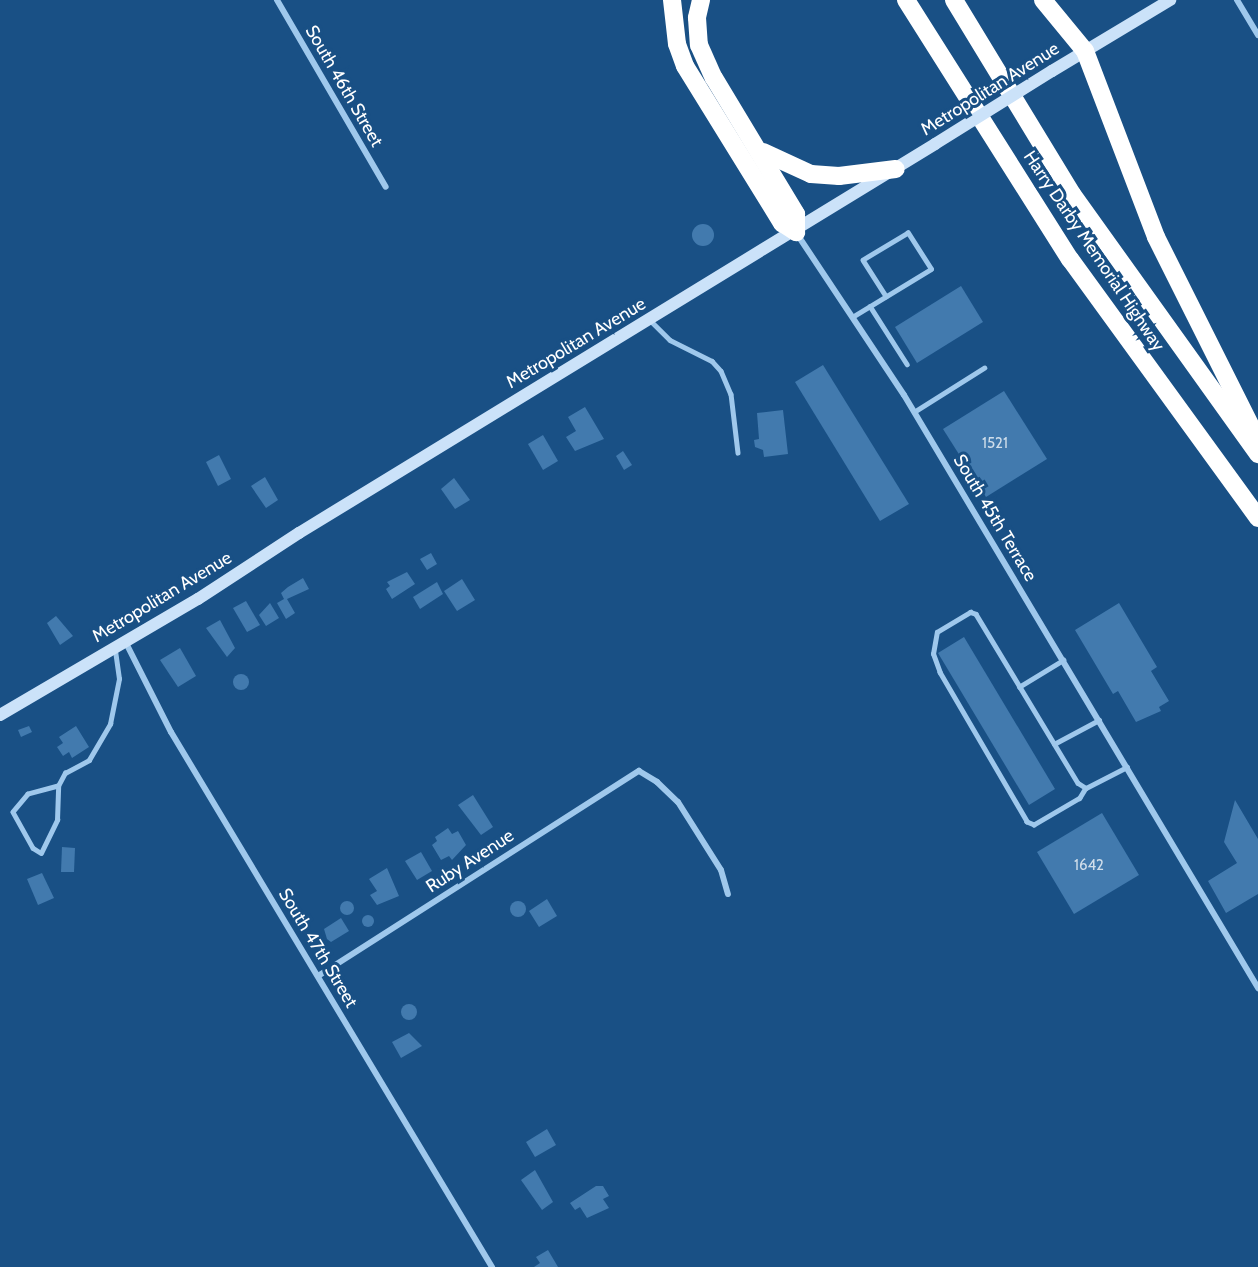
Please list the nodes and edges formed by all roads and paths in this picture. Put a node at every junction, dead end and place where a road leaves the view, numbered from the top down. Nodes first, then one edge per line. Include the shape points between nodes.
1 (277, 0) edge
2 (672, 0) edge
3 (701, 0) edge
4 (906, 0) edge
5 (954, 0) edge
6 (1043, 0) edge
7 (1168, 0) edge
8 (1237, 0) edge
9 (1258, 35) edge
10 (1085, 51) junction
11 (761, 151) junction
12 (896, 169) junction
13 (386, 187) dead end
14 (796, 232) junction
15 (886, 296) junction
16 (870, 306) junction
17 (854, 316) junction
18 (650, 320) junction
19 (907, 364) dead end
20 (984, 368) dead end
21 (914, 412) junction
22 (1258, 440) edge
23 (738, 453) dead end
24 (1258, 454) edge
25 (1258, 518) edge
26 (120, 643) junction
27 (1063, 660) junction
28 (1019, 687) junction
29 (0, 715) edge
30 (1099, 720) junction
31 (1054, 744) junction
32 (1127, 767) junction
33 (58, 786) junction
34 (1086, 788) junction
35 (728, 894) dead end
36 (318, 976) junction
37 (1258, 988) edge
38 (492, 1267) edge

1 - 13 street, South 46th Street
2 - 14 highway via 677,44 685,66 782,223
3 - 11 highway via 699,45 714,78
4 - 25 highway, Harry Darby Memorial Highway via 1070,259
5 - 24 highway, Harry Darby Memorial Highway via 1072,194
6 - 10 highway
7 - 10 main road, Metropolitan Avenue
8 - 9 street
10 - 12 main road, Metropolitan Avenue, bridge
10 - 22 highway via 1156,237
11 - 12 highway via 810,174 839,176
11 - 14 highway via 796,214
12 - 14 main road, Metropolitan Avenue
14 - 17 street, South 45th Terrace
14 - 18 main road, Metropolitan Avenue
15 - 15 lane via 931,269 908,233 863,260
15 - 16 lane
16 - 17 lane
16 - 19 lane
17 - 21 street, South 45th Terrace
18 - 23 lane via 670,340 712,361 721,371 731,394
18 - 26 main road, Metropolitan Avenue via 308,527 198,599
20 - 21 lane
21 - 27 street, South 45th Terrace
26 - 29 main road, Metropolitan Avenue
26 - 33 lane via 119,679 110,724 89,760 65,773
26 - 36 street, South 47th Street
27 - 28 lane
27 - 30 street, South 45th Terrace
28 - 31 lane
28 - 34 lane via 976,614 970,612 937,632 933,654 940,674 1027,822 1034,825 1080,798
30 - 31 lane
30 - 32 street, South 45th Terrace
31 - 34 lane via 1078,783
32 - 34 lane
32 - 37 street, South 45th Terrace
33 - 33 lane via 57,820 41,853 33,848 13,812 28,794
35 - 36 street, Ruby Avenue via 720,870 678,802 639,771
36 - 38 street, South 47th Street

